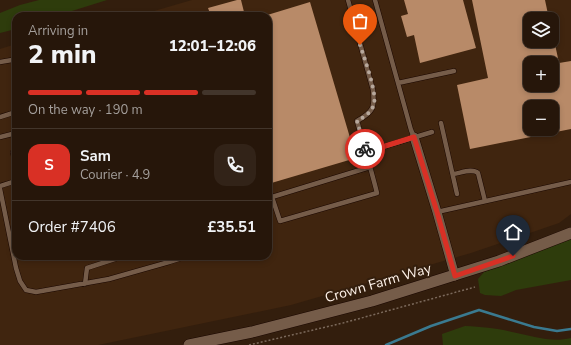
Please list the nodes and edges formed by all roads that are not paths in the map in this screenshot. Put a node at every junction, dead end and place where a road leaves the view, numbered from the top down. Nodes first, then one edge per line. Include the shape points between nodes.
1 (348, 0) edge
2 (375, 0) edge
3 (12, 60) edge
4 (0, 62) edge
5 (454, 71) dead end
6 (398, 83) junction
7 (12, 113) edge
8 (0, 117) edge
9 (441, 123) dead end
10 (432, 132) dead end
11 (12, 134) edge
12 (0, 137) edge
13 (414, 137) junction
14 (366, 152) junction
15 (370, 167) junction
16 (453, 174) junction
17 (571, 182) edge
18 (12, 183) edge
19 (0, 188) edge
20 (457, 194) dead end
21 (485, 201) junction
22 (437, 212) junction
23 (571, 233) edge
24 (12, 248) edge
25 (14, 260) edge
26 (112, 260) edge
27 (175, 260) edge
28 (169, 262) joint
29 (455, 276) junction
30 (85, 284) junction
31 (189, 345) edge

1 - 14 lane via 373,90 374,104 367,115 357,121
2 - 6 lane
3 - 4 lane
5 - 6 lane
6 - 13 lane
7 - 8 lane
9 - 16 lane
10 - 13 lane
11 - 12 lane
13 - 14 lane
13 - 22 street
14 - 15 lane
15 - 15 lane via 272,196 280,221 377,193
16 - 20 lane
16 - 21 lane via 476,171
17 - 21 lane
18 - 19 lane
19 - 24 lane
21 - 22 lane
22 - 29 street
23 - 29 street, Crown Farm Way
25 - 30 lane via 20,281 26,290 36,292
26 - 30 lane via 87,268
27 - 28 lane
28 - 30 lane
29 - 31 street, Crown Farm Way via 372,301 252,332

